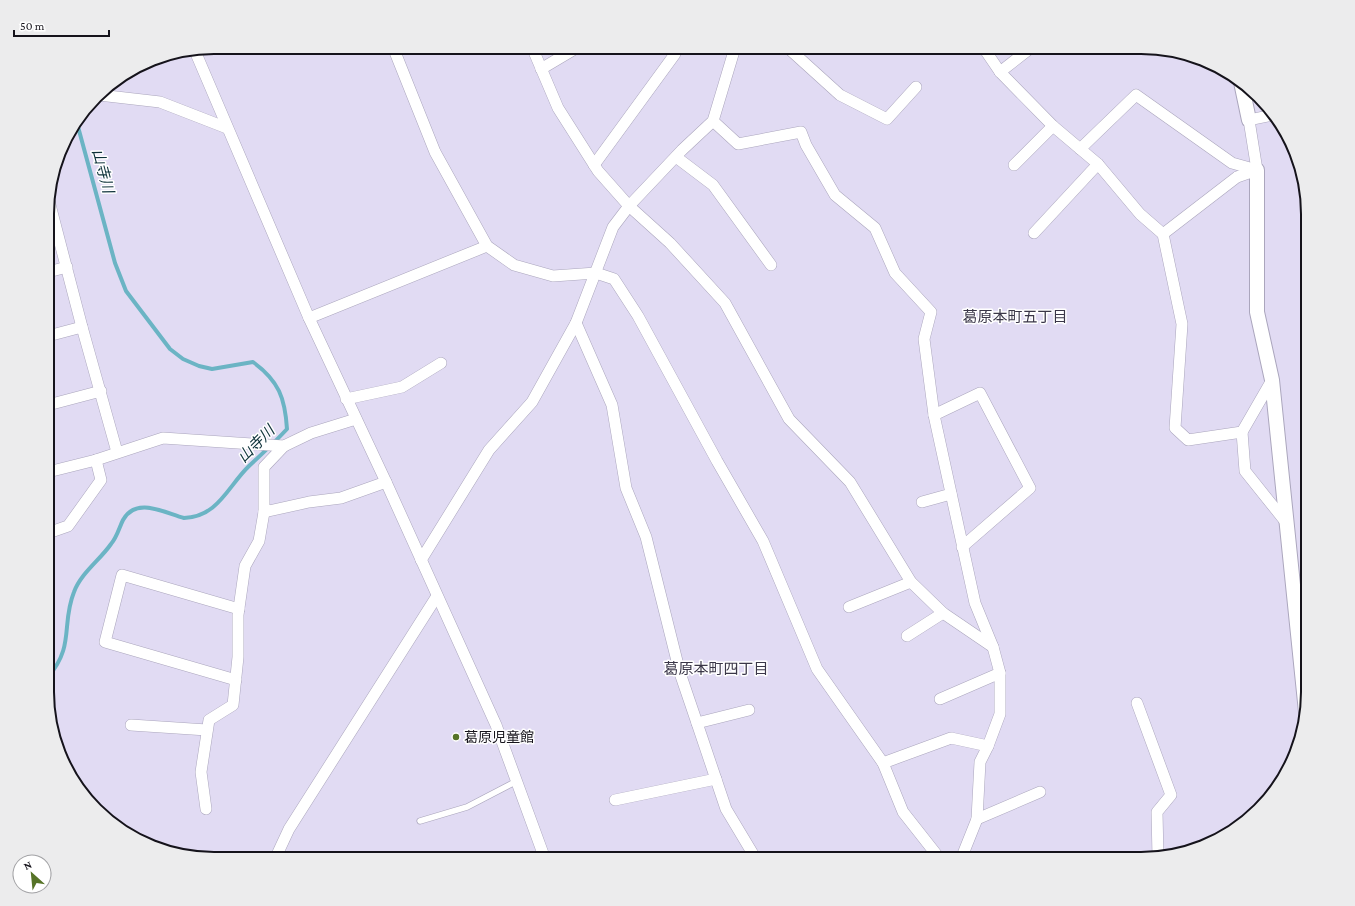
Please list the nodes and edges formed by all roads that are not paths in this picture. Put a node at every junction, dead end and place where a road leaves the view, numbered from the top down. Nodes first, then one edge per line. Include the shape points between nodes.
1 (396, 54) edge
2 (535, 54) edge
3 (566, 54) edge
4 (675, 54) dead end
5 (733, 54) edge
6 (795, 54) edge
7 (988, 54) edge
8 (1023, 54) edge
9 (197, 55) edge
10 (541, 69) junction
11 (1000, 72) junction
12 (916, 87) dead end
13 (1243, 90) edge
14 (106, 96) edge
15 (1268, 116) edge
16 (1249, 120) junction
17 (713, 121) junction
18 (1052, 126) junction
19 (227, 128) junction
20 (1080, 149) junction
21 (676, 157) junction
22 (594, 164) junction
23 (1098, 164) junction
24 (1014, 165) dead end
25 (1257, 170) junction
26 (629, 206) junction
27 (54, 219) edge
28 (1034, 233) dead end
29 (1163, 234) junction
30 (487, 246) junction
31 (771, 264) dead end
32 (67, 267) junction
33 (54, 270) edge
34 (596, 273) junction
35 (309, 318) junction
36 (576, 323) junction
37 (82, 327) junction
38 (54, 334) edge
39 (441, 363) dead end
40 (1272, 380) junction
41 (102, 391) junction
42 (346, 399) junction
43 (54, 403) edge
44 (934, 415) junction
45 (356, 419) junction
46 (1242, 432) junction
47 (283, 446) junction
48 (117, 452) junction
49 (96, 460) junction
50 (54, 470) edge
51 (386, 482) junction
52 (951, 494) junction
53 (922, 502) dead end
54 (264, 512) junction
55 (1285, 521) junction
56 (54, 531) edge
57 (962, 547) junction
58 (421, 560) junction
59 (911, 582) junction
60 (1293, 590) junction
61 (1301, 591) edge
62 (437, 596) junction
63 (239, 608) junction
64 (849, 608) dead end
65 (943, 612) junction
66 (907, 636) dead end
67 (993, 647) junction
68 (1301, 665) edge
69 (1000, 673) junction
70 (236, 680) junction
71 (940, 699) dead end
72 (1137, 704) dead end
73 (749, 710) dead end
74 (697, 723) junction
75 (131, 725) dead end
76 (207, 730) junction
77 (988, 746) junction
78 (882, 763) junction
79 (716, 779) junction
80 (517, 781) junction
81 (1040, 792) dead end
82 (615, 800) dead end
83 (206, 809) dead end
84 (978, 819) junction
85 (420, 821) dead end
86 (1158, 851) edge
87 (278, 852) edge
88 (542, 852) edge
89 (752, 852) edge
90 (934, 852) edge
91 (964, 852) edge

1 - 30 street via 435,152
2 - 10 street
3 - 10 street
4 - 22 street
5 - 17 street
6 - 12 street via 840,95 887,119
7 - 11 street
8 - 11 street
9 - 19 street
10 - 22 street via 558,108
11 - 18 street
13 - 16 street
14 - 19 street via 160,102
15 - 16 street
16 - 25 street
17 - 21 street
17 - 44 street via 738,144 802,132 806,145 835,195 875,228 894,273 931,312 924,339
18 - 20 street
18 - 24 street
19 - 35 street
20 - 23 street
20 - 25 street via 1136,95 1232,163
21 - 26 street
21 - 31 street via 713,185
22 - 26 street
23 - 28 street
23 - 29 street via 1140,214
25 - 29 street via 1237,178
25 - 40 street via 1257,312
26 - 34 street via 613,227
26 - 59 street via 670,243 725,303 789,419 850,482
27 - 32 street
29 - 46 street via 1182,324 1175,428 1188,440
30 - 34 street via 514,265 553,276
30 - 35 street
32 - 33 street
32 - 37 street
34 - 36 street
34 - 78 street via 614,279 638,316 763,541 817,669
35 - 42 street
36 - 58 street via 532,402 489,450
36 - 74 street via 612,405 626,488 646,537 680,673
37 - 38 street
37 - 41 street
39 - 42 street via 402,387
40 - 46 street
40 - 55 street
41 - 43 street
41 - 48 street
42 - 45 street
44 - 52 street
44 - 57 street via 980,393 1030,488
45 - 47 street via 311,433
45 - 51 street
46 - 55 street via 1245,471
47 - 48 street via 163,438
47 - 54 street via 264,467
48 - 49 street
49 - 50 street
49 - 56 street via 101,480 68,526
51 - 54 street via 341,498
51 - 58 street
52 - 53 street
52 - 57 street
54 - 63 street via 259,541 245,566
55 - 60 street
57 - 67 street via 975,603
58 - 62 street
59 - 64 street
59 - 65 street
60 - 61 street
60 - 68 street
62 - 80 street via 496,725
62 - 87 street via 289,829
63 - 70 street
63 - 70 street via 122,575 105,642
65 - 66 street
65 - 67 street
67 - 69 street
69 - 71 street
69 - 77 street via 1000,714
70 - 76 street via 233,705 209,720
72 - 86 street via 1171,795 1157,812
73 - 74 street
74 - 79 street
75 - 76 street
76 - 83 street via 201,772
77 - 78 street via 951,738
77 - 84 street via 980,762
78 - 90 street via 903,812
79 - 82 street
79 - 89 street via 726,808
80 - 85 lane via 467,806
80 - 88 street
81 - 84 street
84 - 91 street

